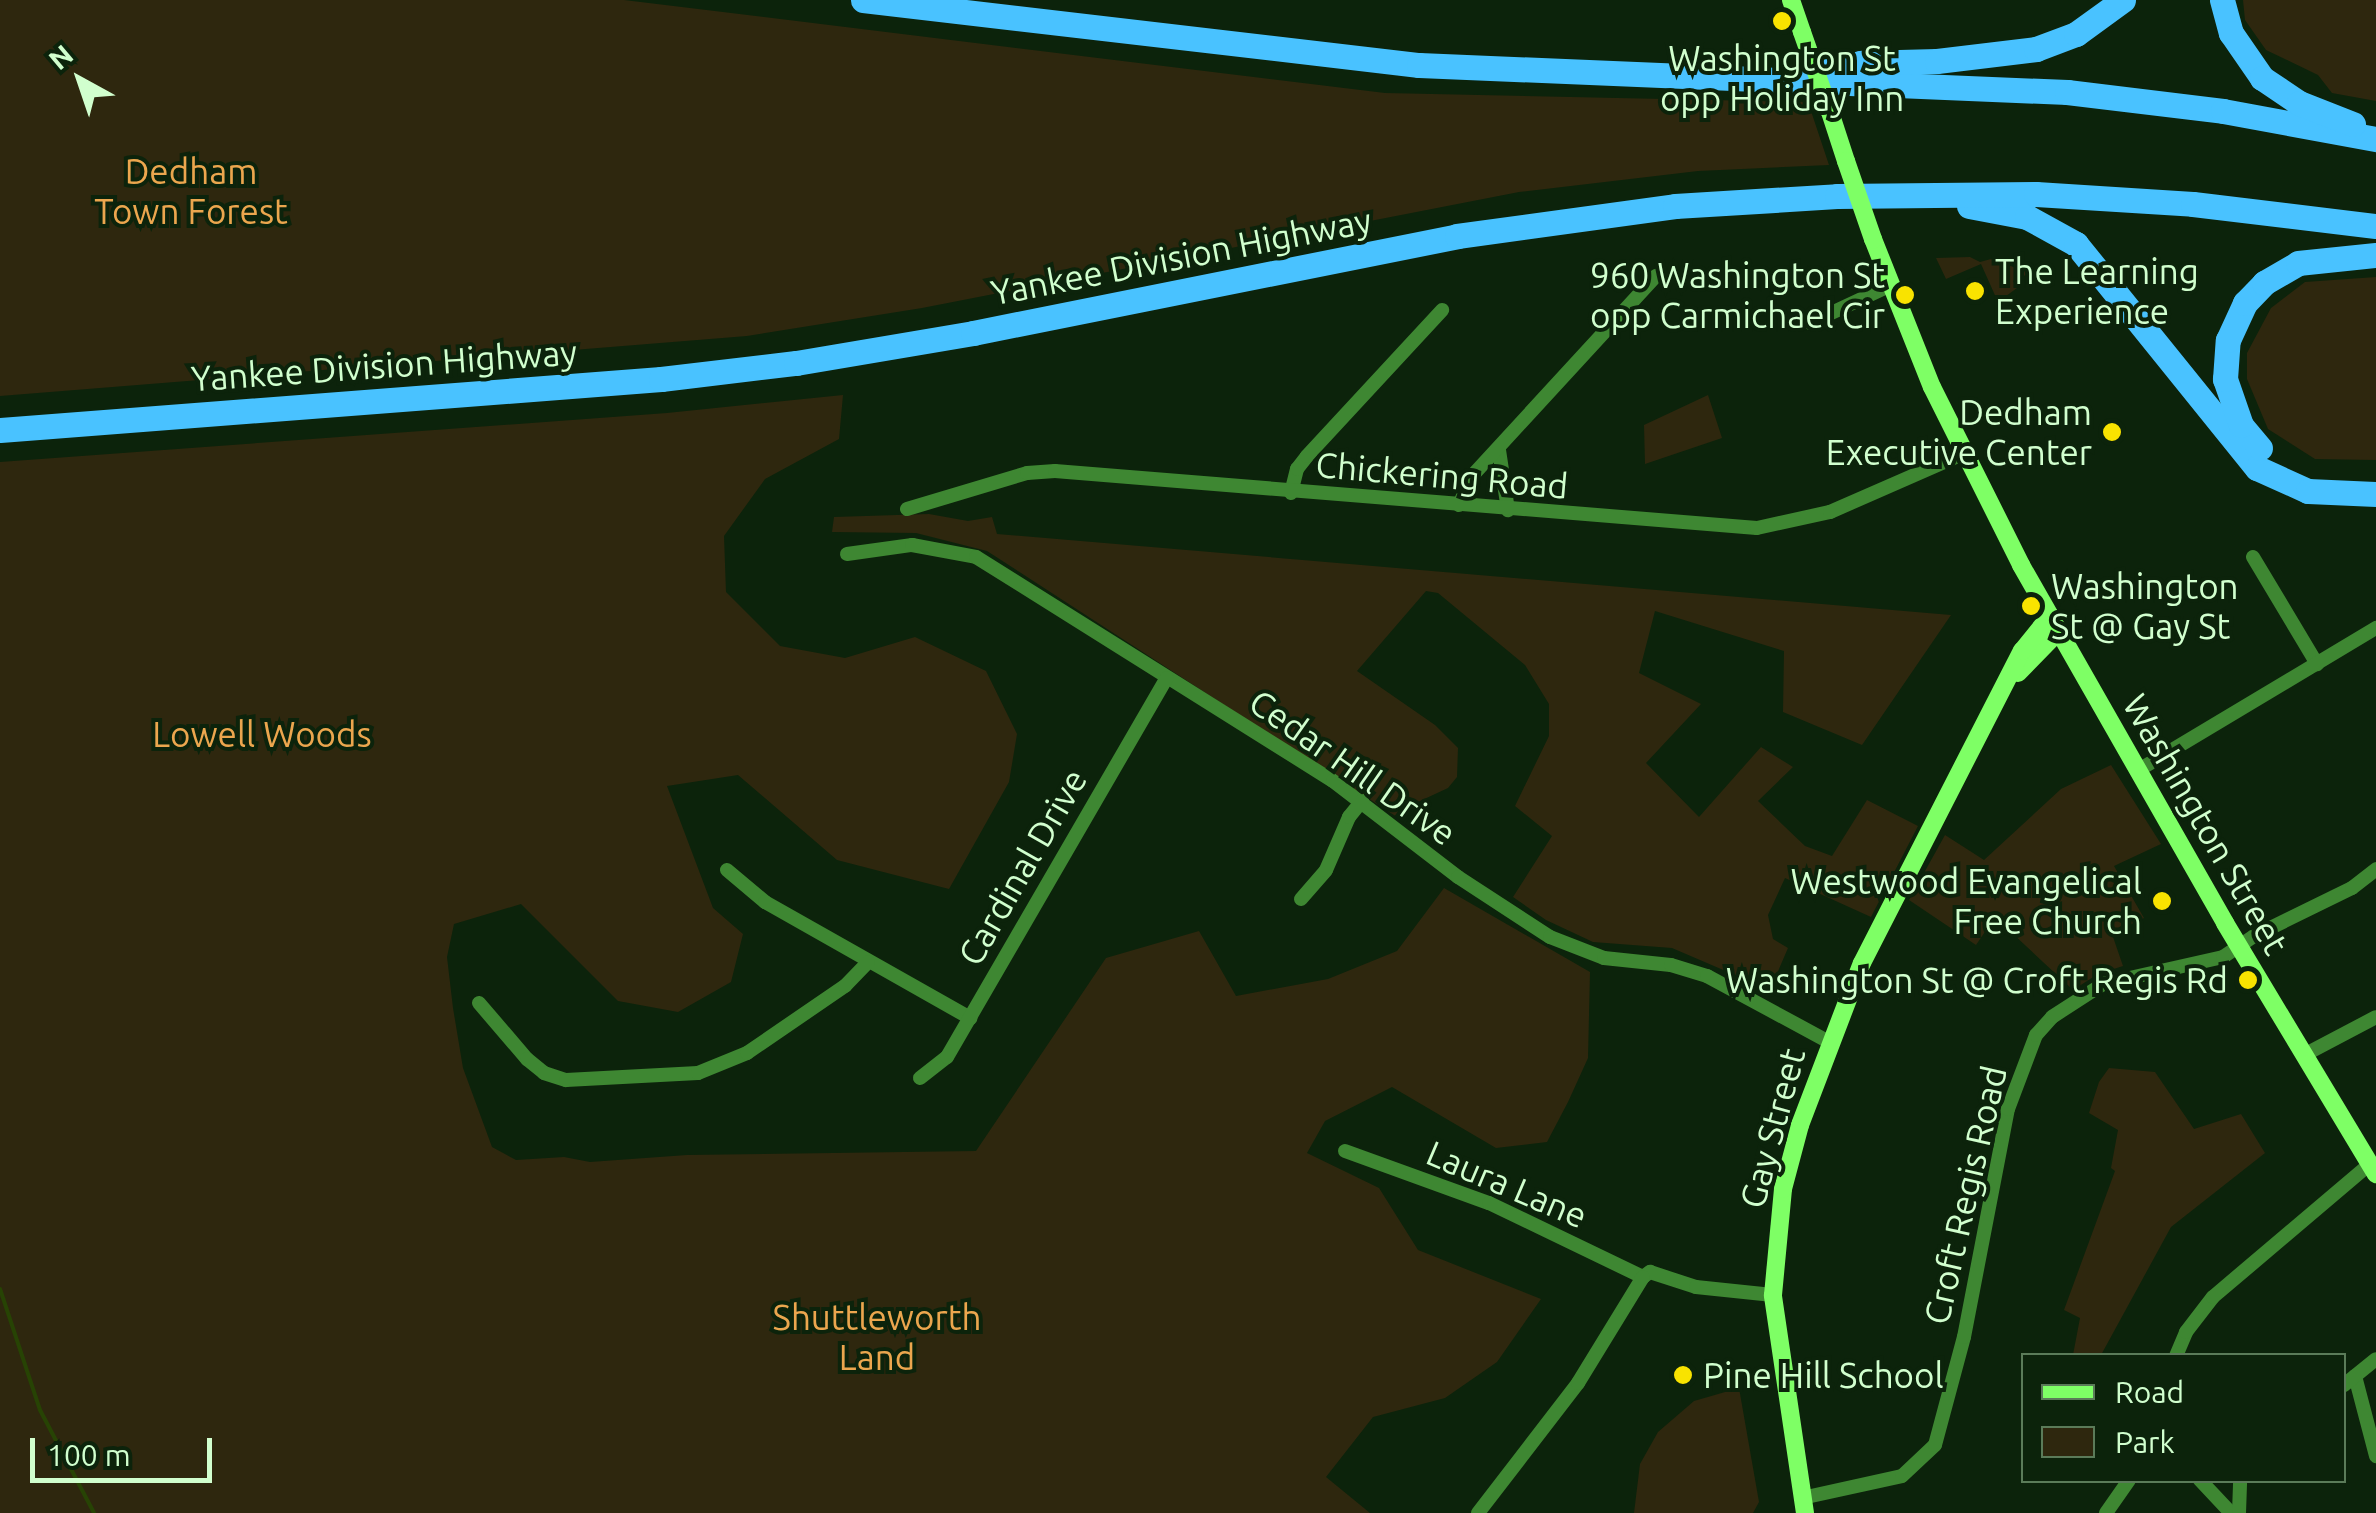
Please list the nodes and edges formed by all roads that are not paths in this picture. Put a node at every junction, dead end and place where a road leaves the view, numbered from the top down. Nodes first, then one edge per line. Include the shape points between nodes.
1 (864, 0) edge
2 (1791, 0) edge
3 (2123, 0) edge
4 (2222, 0) edge
5 (1794, 79) junction
6 (2376, 136) edge
7 (1916, 194) junction
8 (2376, 226) edge
9 (2376, 255) edge
10 (1656, 276) dead end
11 (1891, 285) junction
12 (1442, 310) dead end
13 (1810, 322) dead end
14 (0, 430) edge
15 (1499, 450) junction
16 (1963, 454) junction
17 (2376, 478) edge
18 (1291, 493) junction
19 (2376, 494) edge
20 (1459, 505) junction
21 (907, 509) dead end
22 (1508, 510) junction
23 (846, 554) dead end
24 (2253, 557) dead end
25 (2054, 624) junction
26 (2376, 628) edge
27 (2317, 664) junction
28 (1166, 678) junction
29 (2137, 771) junction
30 (1362, 801) junction
31 (2376, 869) edge
32 (727, 870) dead end
33 (1301, 898) dead end
34 (2239, 946) junction
35 (868, 962) junction
36 (479, 1004) dead end
37 (2376, 1017) edge
38 (970, 1018) junction
39 (1829, 1042) junction
40 (2304, 1054) junction
41 (920, 1078) dead end
42 (1345, 1151) dead end
43 (2373, 1169) edge
44 (1643, 1277) junction
45 (1774, 1294) junction
46 (2177, 1353) edge
47 (2376, 1359) edge
48 (2349, 1381) edge
49 (2376, 1456) edge
50 (2128, 1483) edge
51 (2203, 1483) edge
52 (2240, 1483) edge
53 (1804, 1506) edge
54 (1478, 1513) edge
55 (2106, 1513) edge
56 (2231, 1513) edge
57 (2239, 1513) edge

1 - 5 highway via 1397,63
2 - 11 main road, Washington Street, bridge
3 - 5 highway via 2076,34 2036,49 1861,63
4 - 6 highway via 2231,33 2262,78 2299,103
5 - 6 highway via 2101,96
7 - 8 highway, Yankee Division Highway via 2148,200
7 - 14 highway, Yankee Division Highway via 1734,201 1524,225 928,342 750,369
7 - 19 highway via 2016,214 2058,232 2098,268 2257,468 2308,492
9 - 17 highway via 2310,260 2264,284 2233,327 2225,379 2240,425 2274,461 2313,477
10 - 15 street
11 - 13 street
11 - 16 main road, Washington Street
12 - 18 street via 1307,456
15 - 20 street via 1465,484
15 - 22 street
16 - 22 street, Chickering Road via 1853,504 1780,525 1734,528
16 - 25 main road, Washington Street
18 - 20 street, Chickering Road
18 - 21 street, Chickering Road via 1055,471
20 - 22 street, Chickering Road
23 - 28 street, Cedar Hill Drive via 912,545 976,557
24 - 27 street
25 - 29 main road, Washington Street
25 - 39 main road, Gay Street via 2010,680 1870,945
26 - 27 street
27 - 29 street
28 - 30 street, Cedar Hill Drive
28 - 38 street, Cardinal Drive
29 - 34 main road, Washington Street
30 - 33 street via 1326,870
30 - 39 street, Cedar Hill Drive via 1458,877 1550,937 1604,958 1708,976
31 - 34 street, Croft Regis Road
32 - 35 street via 765,902
34 - 40 main road, Washington Street
34 - 53 street, Croft Regis Road via 2182,968 2103,984 2052,1017 2036,1036 2008,1108 1964,1337 1935,1446 1902,1476
35 - 36 street via 747,1053 680,1075 608,1081 544,1073
35 - 38 street
37 - 40 street
38 - 41 street, Cardinal Drive via 947,1058
39 - 45 main road, Gay Street via 1783,1189
40 - 43 main road, Washington Street
42 - 44 street, Laura Lane via 1489,1204
43 - 46 street via 2213,1297
44 - 45 street, Laura Lane via 1650,1272 1696,1288
44 - 54 street via 1578,1383
45 - 53 main road, Gay Street
47 - 48 street
48 - 49 street
50 - 55 street
51 - 56 street
52 - 57 street

